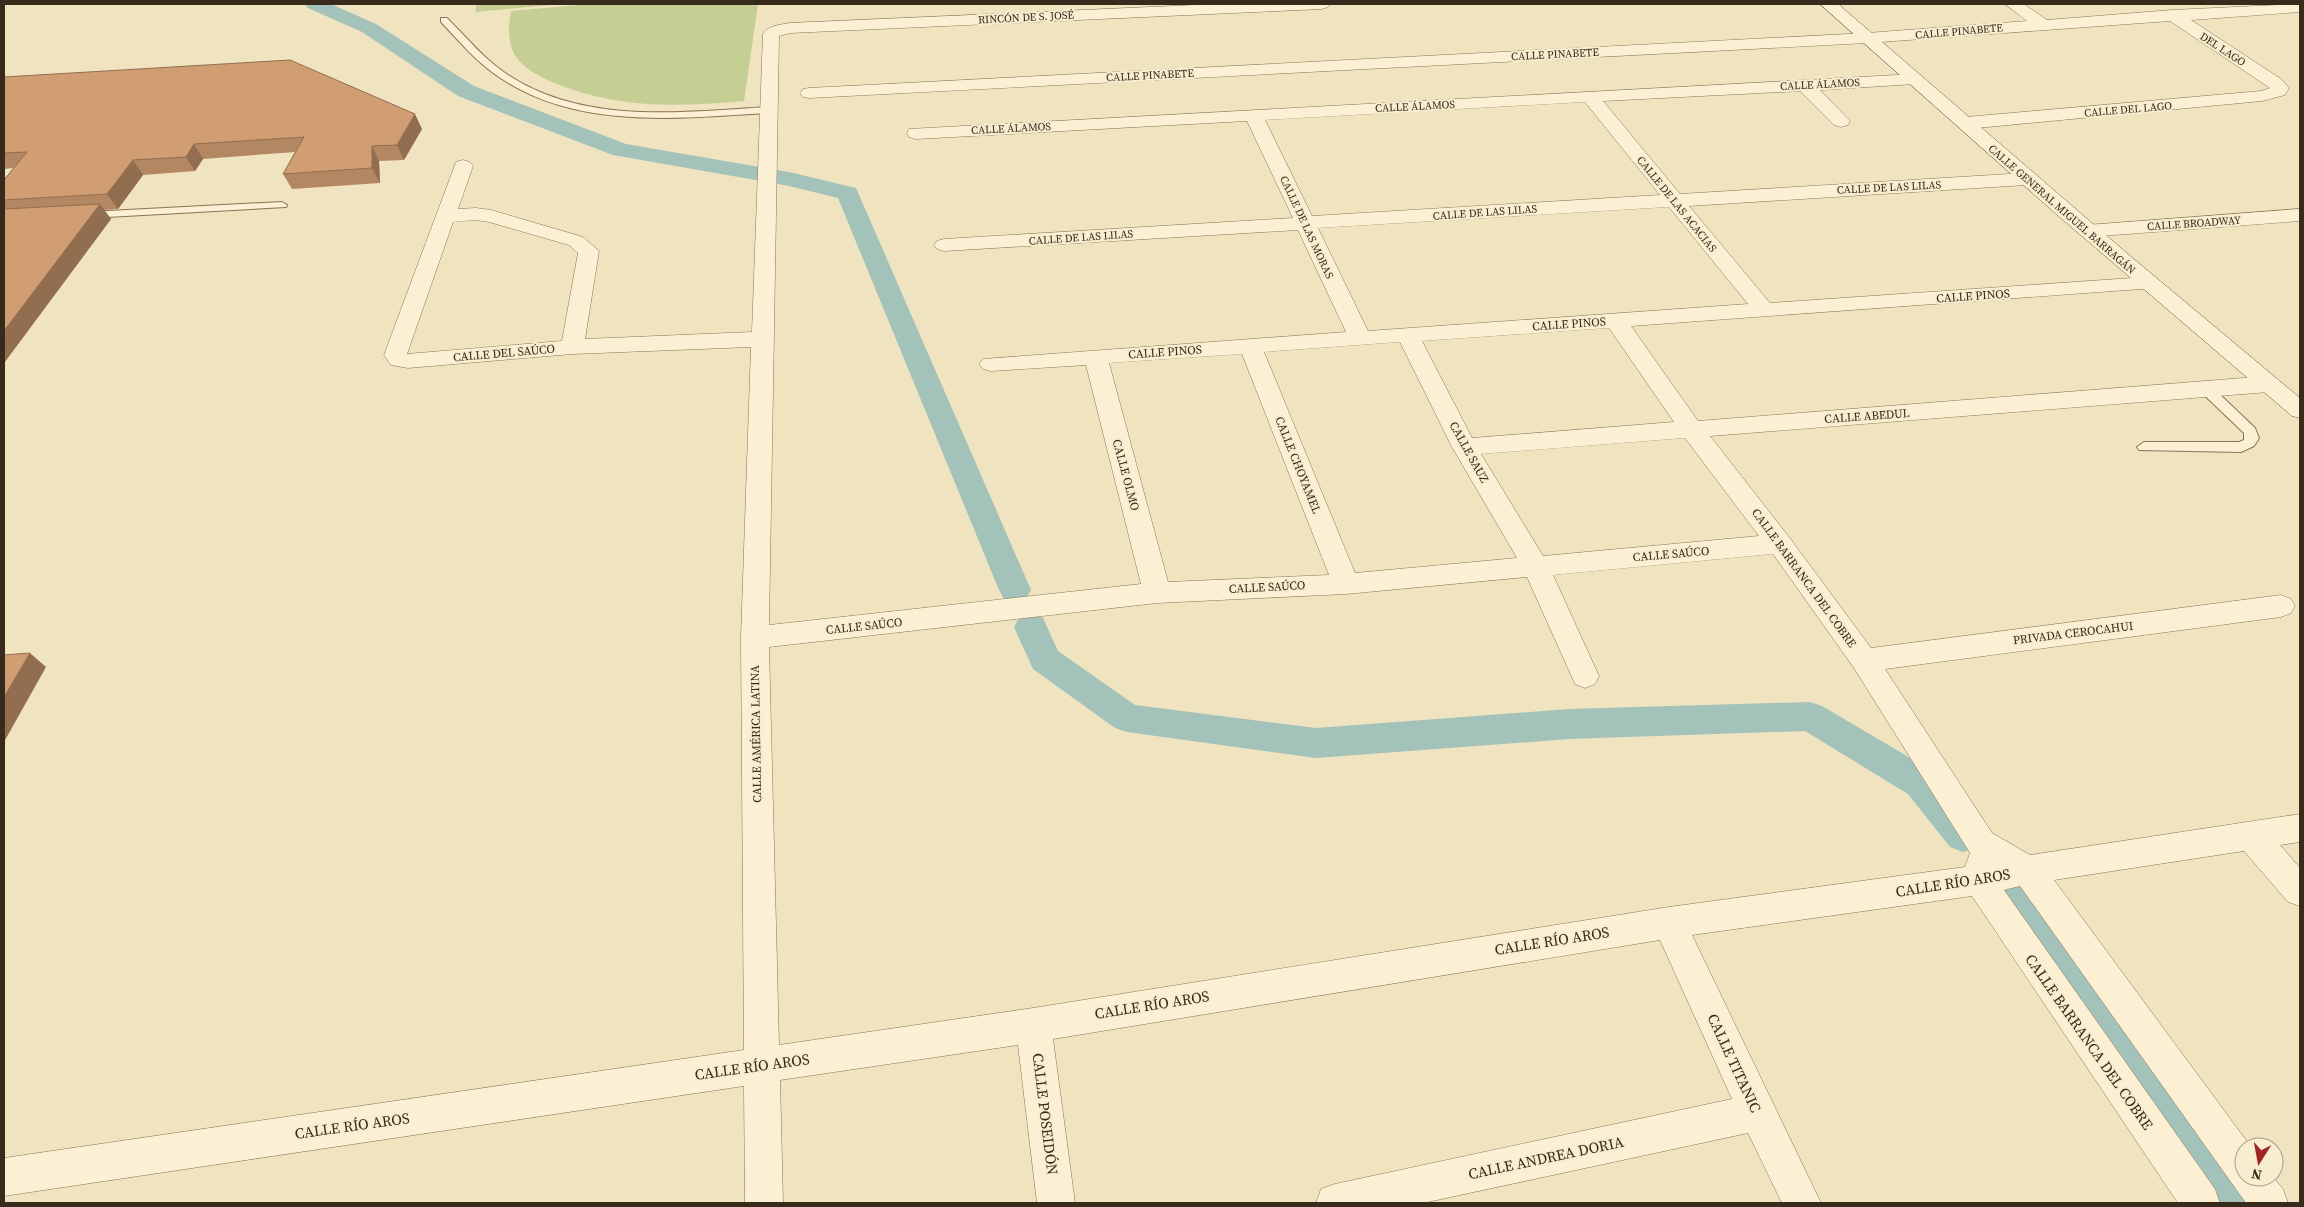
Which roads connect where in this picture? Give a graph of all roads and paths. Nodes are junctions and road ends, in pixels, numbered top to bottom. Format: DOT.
graph roads {
  1 [pos="911,4"];
  2 [pos="1302,4"];
  3 [pos="1322,4"];
  4 [pos="1828,4"];
  5 [pos="2013,4"];
  6 [pos="2189,4"];
  7 [pos="1172,7"];
  8 [pos="2300,7"];
  9 [pos="1044,10"];
  10 [pos="2204,13"];
  11 [pos="2172,15"];
  12 [pos="444,20"];
  13 [pos="912,22"];
  14 [pos="2042,24"];
  15 [pos="790,28"];
  16 [pos="1867,38"];
  17 [pos="1344,66"];
  18 [pos="1914,79"];
  19 [pos="2275,83"];
  20 [pos="1805,85"];
  21 [pos="809,93"];
  22 [pos="1589,96"];
  23 [pos="1365,109"];
  24 [pos="768,110"];
  25 [pos="1254,115"];
  26 [pos="1841,121"];
  27 [pos="1966,123"];
  28 [pos="916,133"];
  29 [pos="463,166"];
  30 [pos="2026,179"];
  31 [pos="1674,200"];
  32 [pos="282,206"];
  33 [pos="2300,215"];
  34 [pos="73,216"];
  35 [pos="446,216"];
  36 [pos="1304,223"];
  37 [pos="2088,231"];
  38 [pos="944,245"];
  39 [pos="2147,283"];
  40 [pos="1765,311"];
  41 [pos="1616,321"];
  42 [pos="1408,335"];
  43 [pos="763,338"];
  44 [pos="1360,338"];
  45 [pos="1250,346"];
  46 [pos="572,347"];
  47 [pos="1096,357"];
  48 [pos="991,364"];
  49 [pos="2269,384"];
  50 [pos="2206,390"];
  51 [pos="2300,410"];
  52 [pos="1692,429"];
  53 [pos="1464,447"];
  54 [pos="2144,447"];
  55 [pos="1780,544"];
  56 [pos="1535,566"];
  57 [pos="1346,584"];
  58 [pos="1157,593"];
  59 [pos="2281,606"];
  60 [pos="755,638"];
  61 [pos="1864,660"];
  62 [pos="1585,676"];
  63 [pos="2300,828"];
  64 [pos="2251,836"];
  65 [pos="1981,843"];
  66 [pos="2027,870"];
  67 [pos="1980,880"];
  68 [pos="2300,891"];
  69 [pos="1668,923"];
  70 [pos="1033,1024"];
  71 [pos="760,1066"];
  72 [pos="1757,1112"];
  73 [pos="2234,1155"];
  74 [pos="4,1177"];
  75 [pos="2257,1187"];
  76 [pos="764,1203"];
  77 [pos="1056,1203"];
  78 [pos="1335,1203"];
  79 [pos="1802,1203"];
  80 [pos="2201,1203"];
  81 [pos="2269,1203"];
  1 -- 13 [label="street"];
  2 -- 3 [label="street, RINCÓN DE S. JOSÉ"];
  2 -- 7 [label="street, RINCÓN DE S. JOSÉ"];
  4 -- 16 [label="street, CALLE GENERAL MIGUEL BARRAGÁN"];
  5 -- 14 [label="street"];
  6 -- 10 [label="street"];
  7 -- 9 [label="street, RINCÓN DE S. JOSÉ"];
  8 -- 10 [label="street, CALLE PINABETE"];
  9 -- 13 [label="street, RINCÓN DE S. JOSÉ"];
  10 -- 11 [label="street, CALLE PINABETE"];
  11 -- 14 [label="street, CALLE PINABETE"];
  11 -- 19 [label="street, DEL LAGO"];
  12 -- 24 [label="lane"];
  13 -- 15 [label="street, RINCÓN DE S. JOSÉ"];
  14 -- 16 [label="street, CALLE PINABETE"];
  15 -- 24 [label="street, CALLE AMÉRICA LATINA"];
  16 -- 17 [label="street, CALLE PINABETE"];
  16 -- 18 [label="street, CALLE GENERAL MIGUEL BARRAGÁN"];
  17 -- 21 [label="street, CALLE PINABETE"];
  17 -- 23 [label="street"];
  18 -- 20 [label="street, CALLE ÁLAMOS"];
  18 -- 27 [label="street, CALLE GENERAL MIGUEL BARRAGÁN"];
  19 -- 27 [label="street, CALLE DEL LAGO"];
  20 -- 22 [label="street, CALLE ÁLAMOS"];
  20 -- 26 [label="street"];
  22 -- 23 [label="street, CALLE ÁLAMOS"];
  22 -- 31 [label="street, CALLE DE LAS ACACIAS"];
  23 -- 25 [label="street, CALLE ÁLAMOS"];
  24 -- 43 [label="street, CALLE AMÉRICA LATINA"];
  25 -- 28 [label="street, CALLE ÁLAMOS"];
  25 -- 36 [label="street, CALLE DE LAS MORAS"];
  27 -- 30 [label="street, CALLE GENERAL MIGUEL BARRAGÁN"];
  29 -- 35 [label="street"];
  30 -- 31 [label="street, CALLE DE LAS LILAS"];
  30 -- 37 [label="street, CALLE GENERAL MIGUEL BARRAGÁN"];
  31 -- 36 [label="street, CALLE DE LAS LILAS"];
  31 -- 40 [label="street, CALLE DE LAS ACACIAS"];
  32 -- 34 [label="lane"];
  33 -- 37 [label="street, CALLE BROADWAY"];
  35 -- 46 [label="street"];
  35 -- 46 [label="street, CALLE DEL SAÚCO"];
  36 -- 38 [label="street, CALLE DE LAS LILAS"];
  36 -- 44 [label="street, CALLE DE LAS MORAS"];
  37 -- 39 [label="street, CALLE GENERAL MIGUEL BARRAGÁN"];
  39 -- 40 [label="street, CALLE PINOS"];
  39 -- 49 [label="street, CALLE GENERAL MIGUEL BARRAGÁN"];
  40 -- 41 [label="street, CALLE PINOS"];
  41 -- 42 [label="street, CALLE PINOS"];
  41 -- 52 [label="street, CALLE BARRANCA DEL COBRE"];
  42 -- 44 [label="street, CALLE PINOS"];
  42 -- 53 [label="street, CALLE SAUZ"];
  43 -- 46 [label="street, CALLE DEL SAÚCO"];
  43 -- 60 [label="street, CALLE AMÉRICA LATINA"];
  44 -- 45 [label="street, CALLE PINOS"];
  45 -- 47 [label="street, CALLE PINOS"];
  45 -- 57 [label="street, CALLE CHOYAMEL"];
  47 -- 48 [label="street, CALLE PINOS"];
  47 -- 58 [label="street, CALLE OLMO"];
  49 -- 50 [label="street, CALLE ABEDUL"];
  49 -- 51 [label="street, CALLE GENERAL MIGUEL BARRAGÁN"];
  50 -- 52 [label="street, CALLE ABEDUL"];
  50 -- 54 [label="lane"];
  52 -- 53 [label="street, CALLE ABEDUL"];
  52 -- 55 [label="street, CALLE BARRANCA DEL COBRE"];
  53 -- 56 [label="street, CALLE SAUZ"];
  55 -- 56 [label="street, CALLE SAÚCO"];
  55 -- 61 [label="street, CALLE BARRANCA DEL COBRE"];
  56 -- 57 [label="street, CALLE SAÚCO"];
  56 -- 62 [label="street, CALLE SAUZ"];
  57 -- 58 [label="street, CALLE SAÚCO"];
  58 -- 60 [label="street, CALLE SAÚCO"];
  59 -- 61 [label="street, PRIVADA CEROCAHUI"];
  60 -- 71 [label="street, CALLE AMÉRICA LATINA"];
  61 -- 65 [label="street, CALLE BARRANCA DEL COBRE"];
  63 -- 64 [label="street, CALLE RÍO AROS"];
  64 -- 66 [label="street, CALLE RÍO AROS"];
  64 -- 68 [label="street"];
  65 -- 66 [label="street, CALLE BARRANCA DEL COBRE"];
  65 -- 67 [label="street"];
  66 -- 67 [label="street, CALLE RÍO AROS"];
  66 -- 73 [label="street"];
  67 -- 69 [label="street, CALLE RÍO AROS"];
  67 -- 80 [label="street, CALLE BARRANCA DEL COBRE"];
  69 -- 70 [label="street, CALLE RÍO AROS"];
  69 -- 72 [label="street, CALLE TITANIC"];
  70 -- 71 [label="street, CALLE RÍO AROS"];
  70 -- 77 [label="street, CALLE POSEIDÓN"];
  71 -- 74 [label="street, CALLE RÍO AROS"];
  71 -- 76 [label="street, CALLE AMÉRICA LATINA"];
  72 -- 78 [label="street, CALLE ANDREA DORIA"];
  72 -- 79 [label="street, CALLE TITANIC"];
  75 -- 81 [label="street"];
}
